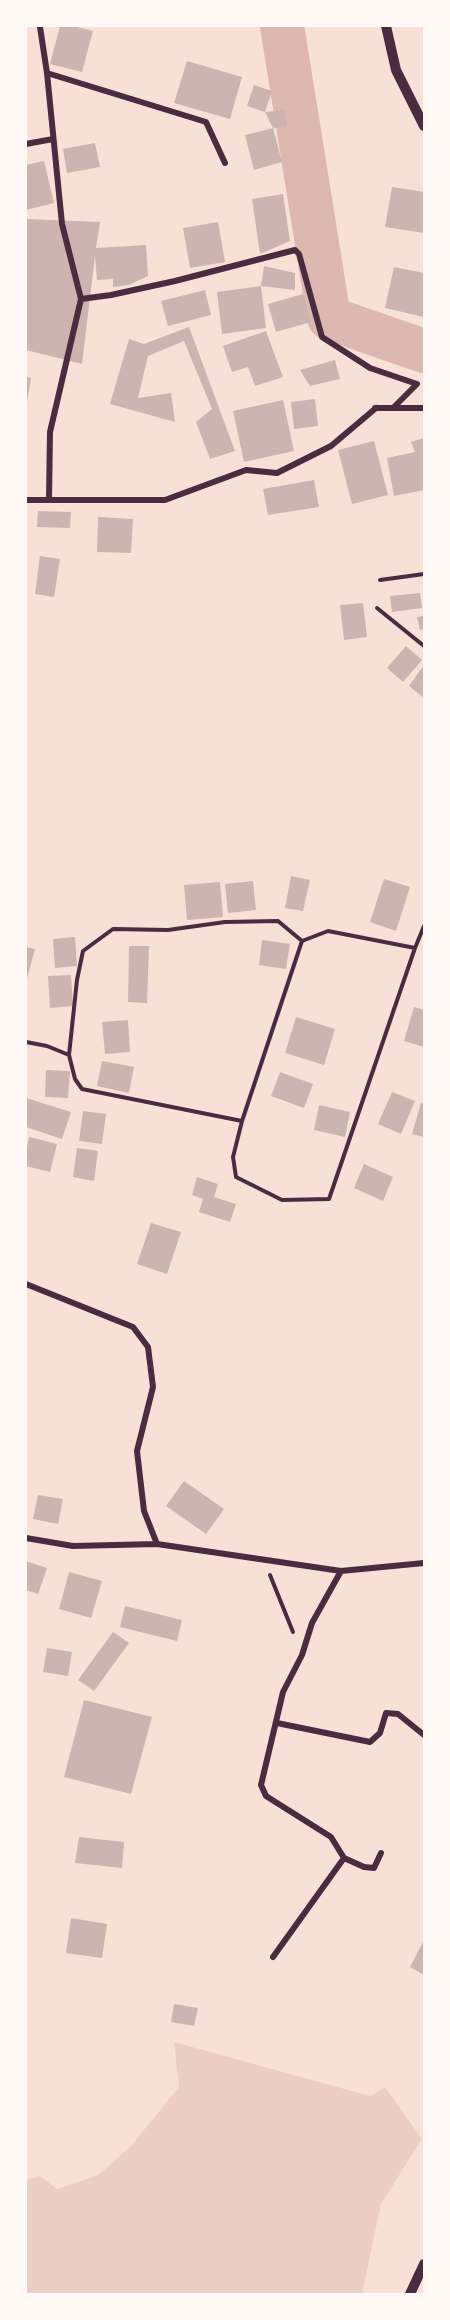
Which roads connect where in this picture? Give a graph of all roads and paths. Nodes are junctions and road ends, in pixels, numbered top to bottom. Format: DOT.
graph roads {
  1 [pos="386,26"];
  2 [pos="40,27"];
  3 [pos="47,73"];
  4 [pos="424,126"];
  5 [pos="53,139"];
  6 [pos="26,144"];
  7 [pos="225,163"];
  8 [pos="81,299"];
  9 [pos="375,408"];
  10 [pos="424,408"];
  11 [pos="26,500"];
  12 [pos="49,500"];
  13 [pos="424,574"];
  14 [pos="380,580"];
  15 [pos="377,609"];
  16 [pos="424,646"];
  17 [pos="424,926"];
  18 [pos="302,941"];
  19 [pos="415,948"];
  20 [pos="26,1042"];
  21 [pos="69,1054"];
  22 [pos="242,1121"];
  23 [pos="26,1284"];
  24 [pos="26,1538"];
  25 [pos="157,1544"];
  26 [pos="269,1560"];
  27 [pos="424,1563"];
  28 [pos="341,1571"];
  29 [pos="302,1655"];
  30 [pos="277,1723"];
  31 [pos="424,1735"];
  32 [pos="381,1853"];
  33 [pos="344,1858"];
  34 [pos="273,1958"];
  35 [pos="424,2264"];
  36 [pos="410,2295"];
  1 -- 4 [label="street"];
  2 -- 3 [label="street"];
  3 -- 5 [label="street"];
  3 -- 7 [label="street"];
  5 -- 6 [label="street"];
  5 -- 8 [label="street"];
  8 -- 9 [label="street"];
  8 -- 12 [label="street"];
  9 -- 10 [label="street"];
  9 -- 12 [label="street"];
  11 -- 12 [label="street"];
  13 -- 14 [label="path"];
  15 -- 16 [label="path"];
  17 -- 19 [label="path"];
  18 -- 19 [label="path"];
  18 -- 21 [label="path"];
  18 -- 22 [label="path"];
  19 -- 22 [label="path"];
  20 -- 21 [label="path"];
  21 -- 22 [label="path"];
  23 -- 25 [label="street"];
  24 -- 25 [label="street"];
  25 -- 26 [label="street"];
  26 -- 28 [label="street"];
  26 -- 29 [label="path"];
  27 -- 28 [label="street"];
  28 -- 29 [label="street"];
  29 -- 30 [label="street"];
  30 -- 31 [label="street"];
  30 -- 33 [label="street"];
  32 -- 33 [label="street"];
  33 -- 34 [label="street"];
  35 -- 36 [label="street"];
}
